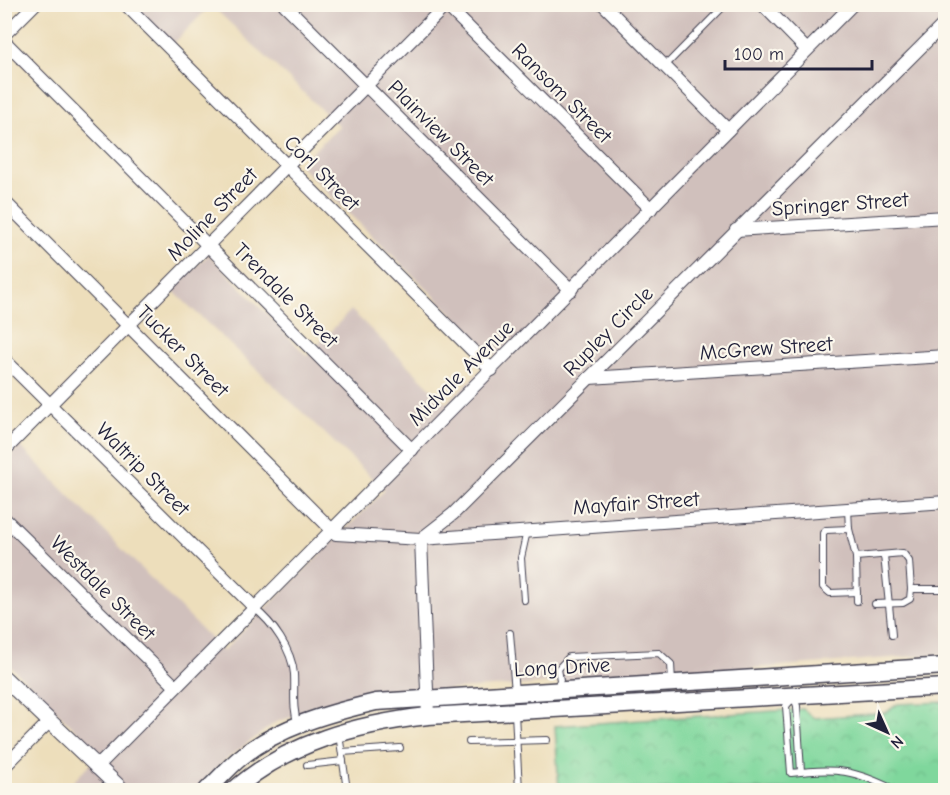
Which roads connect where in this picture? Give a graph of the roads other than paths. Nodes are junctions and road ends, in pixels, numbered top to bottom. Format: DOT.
graph roads {
  1 [pos="34,4"];
  2 [pos="125,4"];
  3 [pos="284,4"];
  4 [pos="603,4"];
  5 [pos="726,4"];
  6 [pos="762,4"];
  7 [pos="853,4"];
  8 [pos="446,5"];
  9 [pos="945,22"];
  10 [pos="4,35"];
  11 [pos="4,41"];
  12 [pos="807,50"];
  13 [pos="665,66"];
  14 [pos="366,86"];
  15 [pos="728,130"];
  16 [pos="287,165"];
  17 [pos="4,201"];
  18 [pos="651,209"];
  19 [pos="945,217"];
  20 [pos="736,230"];
  21 [pos="210,246"];
  22 [pos="571,290"];
  23 [pos="130,324"];
  24 [pos="945,356"];
  25 [pos="4,359"];
  26 [pos="492,370"];
  27 [pos="589,378"];
  28 [pos="50,404"];
  29 [pos="412,450"];
  30 [pos="4,451"];
  31 [pos="945,502"];
  32 [pos="848,508"];
  33 [pos="4,518"];
  34 [pos="849,529"];
  35 [pos="330,531"];
  36 [pos="528,531"];
  37 [pos="421,539"];
  38 [pos="884,555"];
  39 [pos="856,557"];
  40 [pos="911,589"];
  41 [pos="945,589"];
  42 [pos="857,592"];
  43 [pos="524,600"];
  44 [pos="857,601"];
  45 [pos="875,604"];
  46 [pos="890,604"];
  47 [pos="254,608"];
  48 [pos="510,633"];
  49 [pos="892,635"];
  50 [pos="945,666"];
  51 [pos="926,668"];
  52 [pos="791,676"];
  53 [pos="4,678"];
  54 [pos="672,683"];
  55 [pos="175,686"];
  56 [pos="945,687"];
  57 [pos="926,689"];
  58 [pos="556,690"];
  59 [pos="515,692"];
  60 [pos="428,698"];
  61 [pos="794,698"];
  62 [pos="673,703"];
  63 [pos="552,709"];
  64 [pos="515,711"];
  65 [pos="428,716"];
  66 [pos="49,722"];
  67 [pos="294,728"];
  68 [pos="339,733"];
  69 [pos="548,740"];
  70 [pos="517,741"];
  71 [pos="469,742"];
  72 [pos="299,748"];
  73 [pos="400,748"];
  74 [pos="342,752"];
  75 [pos="343,761"];
  76 [pos="307,765"];
  77 [pos="4,767"];
  78 [pos="96,768"];
  79 [pos="801,772"];
  80 [pos="122,790"];
  81 [pos="207,790"];
  82 [pos="234,790"];
  83 [pos="347,790"];
  84 [pos="519,790"];
  85 [pos="895,790"];
  1 -- 10 [label="street"];
  2 -- 16 [label="street, Corl Street"];
  3 -- 14 [label="street, Plainview Street"];
  4 -- 13 [label="street"];
  5 -- 13 [label="lane"];
  6 -- 12 [label="street"];
  7 -- 12 [label="street, Midvale Avenue"];
  8 -- 14 [label="street, Moline Street"];
  8 -- 18 [label="street, Ransom Street"];
  9 -- 20 [label="street, Rupley Circle"];
  11 -- 21 [label="street, Trendale Street"];
  12 -- 15 [label="street, Midvale Avenue"];
  13 -- 15 [label="street"];
  14 -- 16 [label="street, Moline Street"];
  14 -- 22 [label="street, Plainview Street"];
  15 -- 18 [label="street, Midvale Avenue"];
  16 -- 21 [label="street, Moline Street"];
  16 -- 26 [label="street, Corl Street"];
  17 -- 23 [label="street, Tucker Street"];
  18 -- 22 [label="street, Midvale Avenue"];
  19 -- 20 [label="street, Springer Street"];
  20 -- 27 [label="street, Rupley Circle"];
  21 -- 23 [label="street, Moline Street"];
  21 -- 29 [label="street, Trendale Street"];
  22 -- 26 [label="street, Midvale Avenue"];
  23 -- 28 [label="street, Moline Street"];
  23 -- 35 [label="street, Tucker Street"];
  24 -- 27 [label="street, McGrew Street"];
  25 -- 28 [label="street, Waltrip Street"];
  26 -- 29 [label="street, Midvale Avenue"];
  27 -- 37 [label="street, Rupley Circle"];
  28 -- 30 [label="street, Moline Street"];
  28 -- 47 [label="street, Waltrip Street"];
  29 -- 35 [label="street, Midvale Avenue"];
  31 -- 32 [label="street, Mayfair Street"];
  32 -- 34 [label="lane"];
  32 -- 36 [label="street, Mayfair Street"];
  33 -- 55 [label="street, Westdale Street"];
  34 -- 39 [label="lane"];
  34 -- 42 [label="lane"];
  35 -- 37 [label="street, Mayfair Street"];
  35 -- 47 [label="street, Midvale Avenue"];
  36 -- 37 [label="street, Mayfair Street"];
  36 -- 43 [label="lane"];
  37 -- 60 [label="street"];
  38 -- 39 [label="lane"];
  38 -- 40 [label="lane"];
  38 -- 46 [label="lane"];
  39 -- 42 [label="lane"];
  40 -- 41 [label="lane"];
  40 -- 46 [label="lane"];
  42 -- 44 [label="lane"];
  45 -- 46 [label="lane"];
  46 -- 49 [label="lane"];
  47 -- 55 [label="street, Midvale Avenue"];
  47 -- 67 [label="lane"];
  48 -- 59 [label="lane"];
  50 -- 51 [label="main road, Long Drive"];
  51 -- 52 [label="main road, Long Drive"];
  51 -- 57 [label="main road"];
  52 -- 54 [label="main road, Long Drive"];
  52 -- 61 [label="main road"];
  53 -- 66 [label="street"];
  54 -- 58 [label="main road, Long Drive"];
  54 -- 58 [label="lane"];
  54 -- 62 [label="main road"];
  55 -- 78 [label="street, Midvale Avenue"];
  56 -- 57 [label="main road, Long Drive"];
  57 -- 61 [label="main road, Long Drive"];
  58 -- 59 [label="main road, Long Drive"];
  58 -- 63 [label="main road"];
  59 -- 60 [label="main road, Long Drive"];
  60 -- 65 [label="street"];
  60 -- 67 [label="main road, Long Drive"];
  61 -- 62 [label="main road, Long Drive"];
  61 -- 79 [label="lane"];
  61 -- 79 [label="lane"];
  62 -- 63 [label="main road, Long Drive"];
  63 -- 64 [label="main road, Long Drive"];
  64 -- 65 [label="main road, Long Drive"];
  64 -- 70 [label="lane"];
  65 -- 68 [label="main road, Long Drive"];
  66 -- 77 [label="street"];
  66 -- 78 [label="street"];
  67 -- 72 [label="main road"];
  67 -- 81 [label="main road, Long Drive"];
  68 -- 72 [label="main road, Long Drive"];
  68 -- 74 [label="lane"];
  69 -- 70 [label="lane"];
  70 -- 71 [label="lane"];
  70 -- 84 [label="lane"];
  72 -- 82 [label="main road, Long Drive"];
  73 -- 74 [label="lane"];
  74 -- 75 [label="lane"];
  75 -- 76 [label="lane"];
  75 -- 83 [label="lane"];
  78 -- 80 [label="street"];
  79 -- 85 [label="lane"];
}
